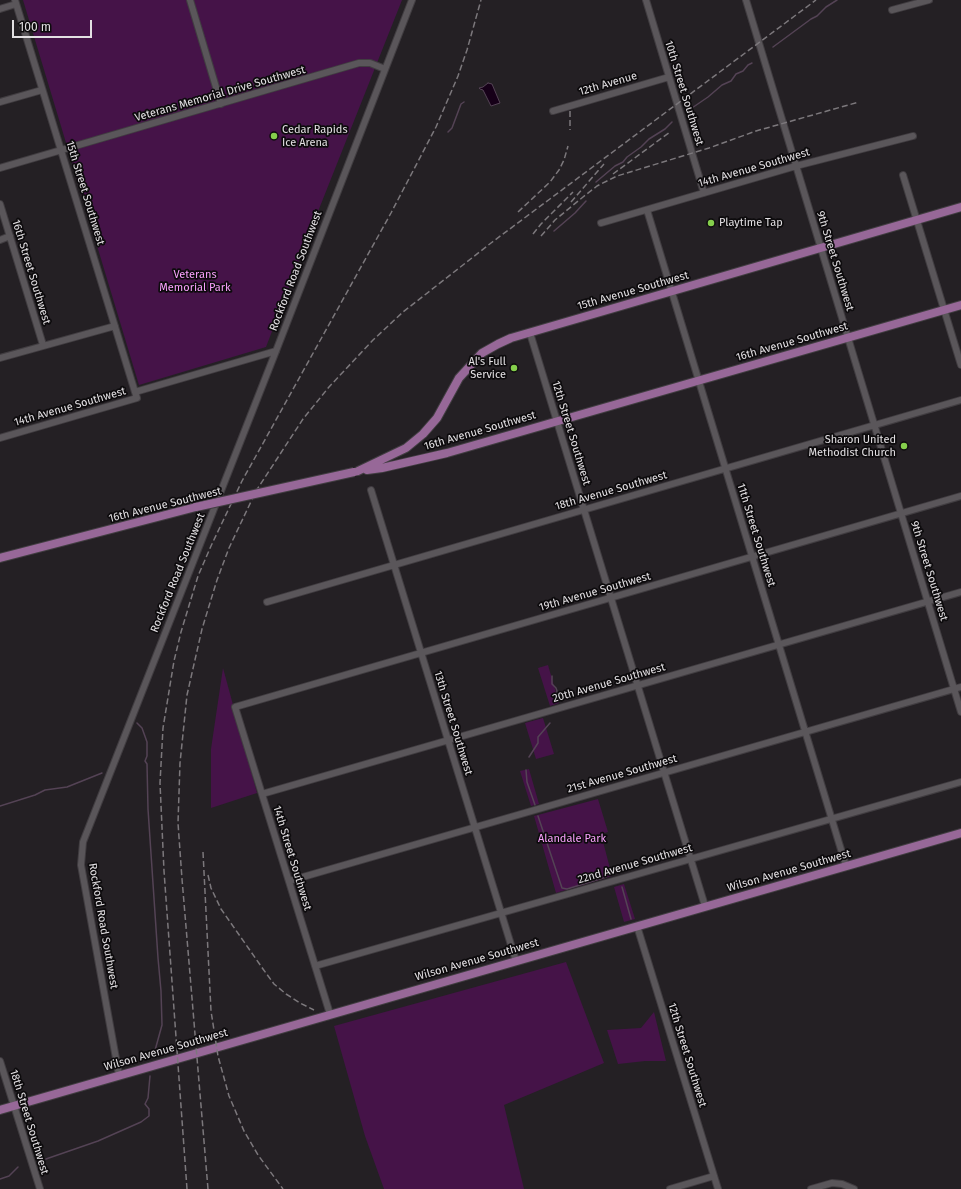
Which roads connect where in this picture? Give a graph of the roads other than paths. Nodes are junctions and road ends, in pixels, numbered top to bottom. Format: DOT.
graph roads {
  1 [pos="190,0"];
  2 [pos="412,0"];
  3 [pos="646,0"];
  4 [pos="746,0"];
  5 [pos="929,0"];
  6 [pos="16,2"];
  7 [pos="0,9"];
  8 [pos="892,10"];
  9 [pos="385,69"];
  10 [pos="669,77"];
  11 [pos="42,90"];
  12 [pos="0,102"];
  13 [pos="221,104"];
  14 [pos="553,110"];
  15 [pos="913,136"];
  16 [pos="61,150"];
  17 [pos="796,166"];
  18 [pos="0,168"];
  19 [pos="903,175"];
  20 [pos="704,193"];
  21 [pos="0,204"];
  22 [pos="961,207"];
  23 [pos="647,210"];
  24 [pos="917,220"];
  25 [pos="601,223"];
  26 [pos="10,236"];
  27 [pos="0,240"];
  28 [pos="821,248"];
  29 [pos="672,291"];
  30 [pos="961,305"];
  31 [pos="944,310"];
  32 [pos="115,326"];
  33 [pos="530,333"];
  34 [pos="848,337"];
  35 [pos="43,345"];
  36 [pos="276,350"];
  37 [pos="0,358"];
  38 [pos="961,365"];
  39 [pos="699,380"];
  40 [pos="135,392"];
  41 [pos="961,400"];
  42 [pos="557,421"];
  43 [pos="874,425"];
  44 [pos="0,438"];
  45 [pos="725,468"];
  46 [pos="356,471"];
  47 [pos="371,490"];
  48 [pos="961,496"];
  49 [pos="584,509"];
  50 [pos="901,514"];
  51 [pos="752,557"];
  52 [pos="0,558"];
  53 [pos="394,565"];
  54 [pos="961,592"];
  55 [pos="611,598"];
  56 [pos="267,602"];
  57 [pos="928,602"];
  58 [pos="779,645"];
  59 [pos="421,653"];
  60 [pos="638,685"];
  61 [pos="961,687"];
  62 [pos="954,689"];
  63 [pos="235,707"];
  64 [pos="961,712"];
  65 [pos="806,732"];
  66 [pos="448,740"];
  67 [pos="665,773"];
  68 [pos="961,782"];
  69 [pos="262,794"];
  70 [pos="832,818"];
  71 [pos="475,827"];
  72 [pos="961,833"];
  73 [pos="691,859"];
  74 [pos="846,866"];
  75 [pos="289,881"];
  76 [pos="706,906"];
  77 [pos="501,913"];
  78 [pos="637,926"];
  79 [pos="516,961"];
  80 [pos="315,966"];
  81 [pos="330,1014"];
  82 [pos="0,1061"];
  83 [pos="119,1076"];
  84 [pos="14,1106"];
  85 [pos="0,1110"];
  86 [pos="714,1176"];
  87 [pos="40,1189"];
  88 [pos="670,1189"];
  89 [pos="718,1189"];
  90 [pos="811,1189"];
  91 [pos="854,1189"];
  1 -- 13 [label="street"];
  2 -- 9 [label="street, Rockford Road Southwest"];
  3 -- 10 [label="street, 10th Street Southwest"];
  4 -- 17 [label="street, 9th Street Southwest"];
  5 -- 8 [label="street"];
  6 -- 7 [label="street"];
  6 -- 11 [label="street, 15th Street Southwest"];
  9 -- 13 [label="street, Veterans Memorial Drive Southwest"];
  9 -- 36 [label="street, Rockford Road Southwest"];
  10 -- 14 [label="street, 12th Avenue"];
  10 -- 20 [label="street, 10th Street Southwest"];
  11 -- 12 [label="street"];
  11 -- 16 [label="street, 15th Street Southwest"];
  13 -- 16 [label="street, Veterans Memorial Drive Southwest"];
  15 -- 17 [label="street, 14th Avenue Southwest"];
  16 -- 18 [label="street, Veterans Memorial Drive Southwest"];
  16 -- 32 [label="street, 15th Street Southwest"];
  17 -- 20 [label="street, 14th Avenue Southwest"];
  17 -- 28 [label="street, 9th Street Southwest"];
  19 -- 24 [label="street"];
  20 -- 23 [label="street, 14th Avenue Southwest"];
  21 -- 26 [label="street, 16th Street Southwest"];
  22 -- 24 [label="main road, 15th Avenue Southwest"];
  23 -- 25 [label="street, 14th Avenue Southwest"];
  23 -- 29 [label="street, 11th Street Southwest"];
  24 -- 28 [label="main road, 15th Avenue Southwest"];
  24 -- 31 [label="street"];
  26 -- 27 [label="street"];
  26 -- 35 [label="street, 16th Street Southwest"];
  28 -- 29 [label="main road, 15th Avenue Southwest"];
  28 -- 34 [label="street, 9th Street Southwest"];
  29 -- 33 [label="main road, 15th Avenue Southwest"];
  29 -- 39 [label="street, 11th Street Southwest"];
  30 -- 31 [label="main road, 16th Avenue Southwest"];
  31 -- 34 [label="main road, 16th Avenue Southwest"];
  31 -- 38 [label="street"];
  32 -- 35 [label="street"];
  32 -- 40 [label="street, 15th Street Southwest"];
  33 -- 42 [label="street, 12th Street Southwest"];
  33 -- 46 [label="main road, 15th Avenue Southwest"];
  34 -- 39 [label="main road, 16th Avenue Southwest"];
  34 -- 43 [label="street, 9th Street Southwest"];
  35 -- 37 [label="street"];
  36 -- 40 [label="street, 14th Avenue Southwest"];
  36 -- 83 [label="street, Rockford Road Southwest"];
  39 -- 42 [label="main road, 16th Avenue Southwest"];
  39 -- 45 [label="street, 11th Street Southwest"];
  40 -- 44 [label="street, 14th Avenue Southwest"];
  41 -- 43 [label="street, 18th Avenue Southwest"];
  42 -- 46 [label="main road, 16th Avenue Southwest"];
  42 -- 49 [label="street, 12th Street Southwest"];
  43 -- 45 [label="street, 18th Avenue Southwest"];
  43 -- 50 [label="street, 9th Street Southwest"];
  45 -- 49 [label="street, 18th Avenue Southwest"];
  45 -- 51 [label="street, 11th Street Southwest"];
  46 -- 52 [label="main road, 16th Avenue Southwest, bridge"];
  47 -- 53 [label="street, 13th Street Southwest"];
  48 -- 50 [label="street, 19th Avenue Southwest"];
  49 -- 53 [label="street, 18th Avenue Southwest"];
  49 -- 55 [label="street, 12th Street Southwest"];
  50 -- 51 [label="street, 19th Avenue Southwest"];
  50 -- 57 [label="street, 9th Street Southwest"];
  51 -- 55 [label="street, 19th Avenue Southwest"];
  51 -- 58 [label="street, 11th Street Southwest"];
  53 -- 56 [label="street, 18th Avenue Southwest"];
  53 -- 59 [label="street, 13th Street Southwest"];
  54 -- 57 [label="street, 20th Avenue Southwest"];
  55 -- 59 [label="street, 19th Avenue Southwest"];
  55 -- 60 [label="street, 12th Street Southwest"];
  57 -- 58 [label="street, 20th Avenue Southwest"];
  57 -- 62 [label="street, 9th Street Southwest"];
  58 -- 60 [label="street, 20th Avenue Southwest"];
  58 -- 65 [label="street, 11th Street Southwest"];
  59 -- 63 [label="street, 19th Avenue Southwest"];
  59 -- 66 [label="street, 13th Street Southwest"];
  60 -- 66 [label="street, 20th Avenue Southwest"];
  60 -- 67 [label="street, 12th Street Southwest"];
  61 -- 62 [label="street, 21st Avenue Southwest"];
  62 -- 64 [label="street, 9th Street Southwest"];
  62 -- 65 [label="street, 21st Avenue Southwest"];
  63 -- 69 [label="street, 14th Street Southwest"];
  65 -- 67 [label="street, 21st Avenue Southwest"];
  65 -- 70 [label="street, 11th Street Southwest"];
  66 -- 69 [label="street, 20th Avenue Southwest"];
  66 -- 71 [label="street, 13th Street Southwest"];
  67 -- 71 [label="street, 21st Avenue Southwest"];
  67 -- 73 [label="street, 12th Street Southwest"];
  68 -- 70 [label="street, 22nd Avenue Southwest"];
  69 -- 75 [label="street, 14th Street Southwest"];
  70 -- 73 [label="street, 22nd Avenue Southwest"];
  70 -- 74 [label="street, 11th Street Southwest"];
  71 -- 75 [label="street, 21st Avenue Southwest"];
  71 -- 77 [label="street, 13th Street Southwest"];
  72 -- 74 [label="main road, Wilson Avenue Southwest"];
  73 -- 76 [label="street, 12th Street Southwest"];
  73 -- 77 [label="street, 22nd Avenue Southwest"];
  74 -- 76 [label="main road, Wilson Avenue Southwest"];
  75 -- 80 [label="street, 14th Street Southwest"];
  76 -- 78 [label="main road, Wilson Avenue Southwest"];
  77 -- 79 [label="street, 13th Street Southwest"];
  77 -- 80 [label="street, 22nd Avenue Southwest"];
  78 -- 79 [label="main road, Wilson Avenue Southwest"];
  78 -- 86 [label="street, 12th Street Southwest"];
  79 -- 81 [label="main road, Wilson Avenue Southwest"];
  80 -- 81 [label="street, 14th Street Southwest"];
  81 -- 83 [label="main road, Wilson Avenue Southwest"];
  82 -- 84 [label="street, 18th Street Southwest"];
  83 -- 84 [label="main road, Wilson Avenue Southwest"];
  84 -- 85 [label="main road, Wilson Avenue Southwest"];
  84 -- 87 [label="street, 18th Street Southwest"];
  86 -- 88 [label="street"];
  86 -- 89 [label="street, 12th Street Southwest"];
  90 -- 91 [label="street"];
}
